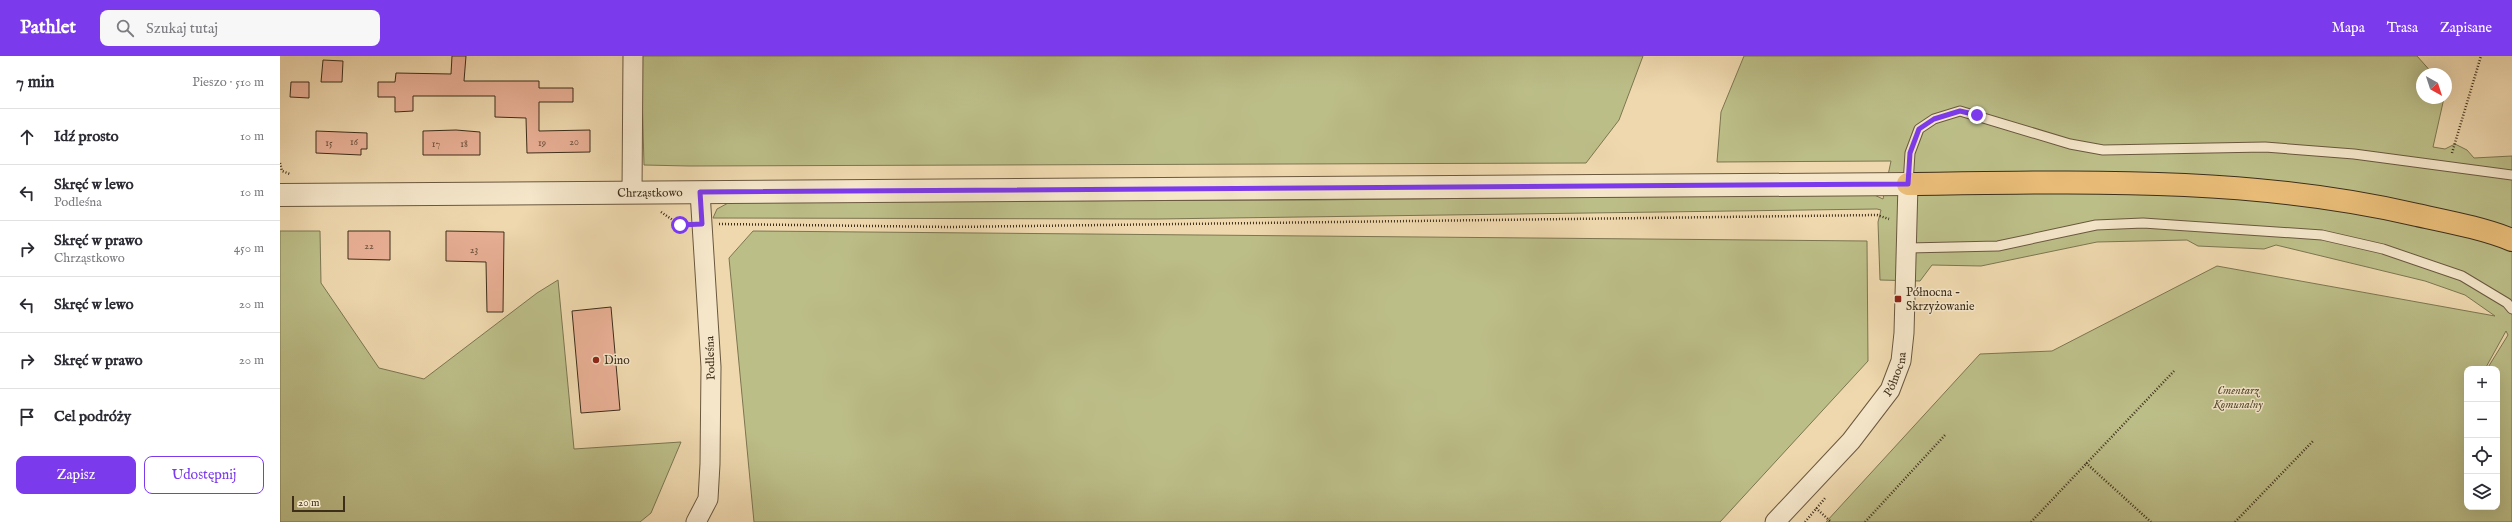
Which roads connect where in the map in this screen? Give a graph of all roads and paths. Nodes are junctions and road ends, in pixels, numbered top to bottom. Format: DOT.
graph roads {
  1 [pos="633,56"];
  2 [pos="2481,56"];
  3 [pos="2449,165"];
  4 [pos="2512,175"];
  5 [pos="1908,184"];
  6 [pos="632,192"];
  7 [pos="700,192"];
  8 [pos="280,195"];
  9 [pos="655,209"];
  10 [pos="1891,221"];
  11 [pos="702,224"];
  12 [pos="2512,240"];
  13 [pos="1908,248"];
  14 [pos="2512,309"];
  15 [pos="2174,371"];
  16 [pos="1946,434"];
  17 [pos="2314,440"];
  18 [pos="2086,463"];
  19 [pos="696,522"];
  20 [pos="1775,522"];
  21 [pos="1865,522"];
  22 [pos="2031,522"];
  23 [pos="2151,522"];
  24 [pos="2235,522"];
  1 -- 6 [label="street"];
  2 -- 3 [label="path"];
  3 -- 4 [label="lane"];
  3 -- 5 [label="lane"];
  5 -- 7 [label="street, Chrząstkowo"];
  5 -- 12 [label="highway"];
  5 -- 13 [label="street, Północna"];
  6 -- 7 [label="street, Chrząstkowo"];
  6 -- 8 [label="street, Chrząstkowo"];
  7 -- 11 [label="street, Podleśna"];
  9 -- 11 [label="path"];
  10 -- 11 [label="path"];
  11 -- 19 [label="street, Podleśna"];
  13 -- 14 [label="lane"];
  13 -- 20 [label="street, Północna"];
  15 -- 18 [label="path"];
  16 -- 21 [label="path"];
  17 -- 24 [label="path"];
  18 -- 22 [label="path"];
  18 -- 23 [label="path"];
}
